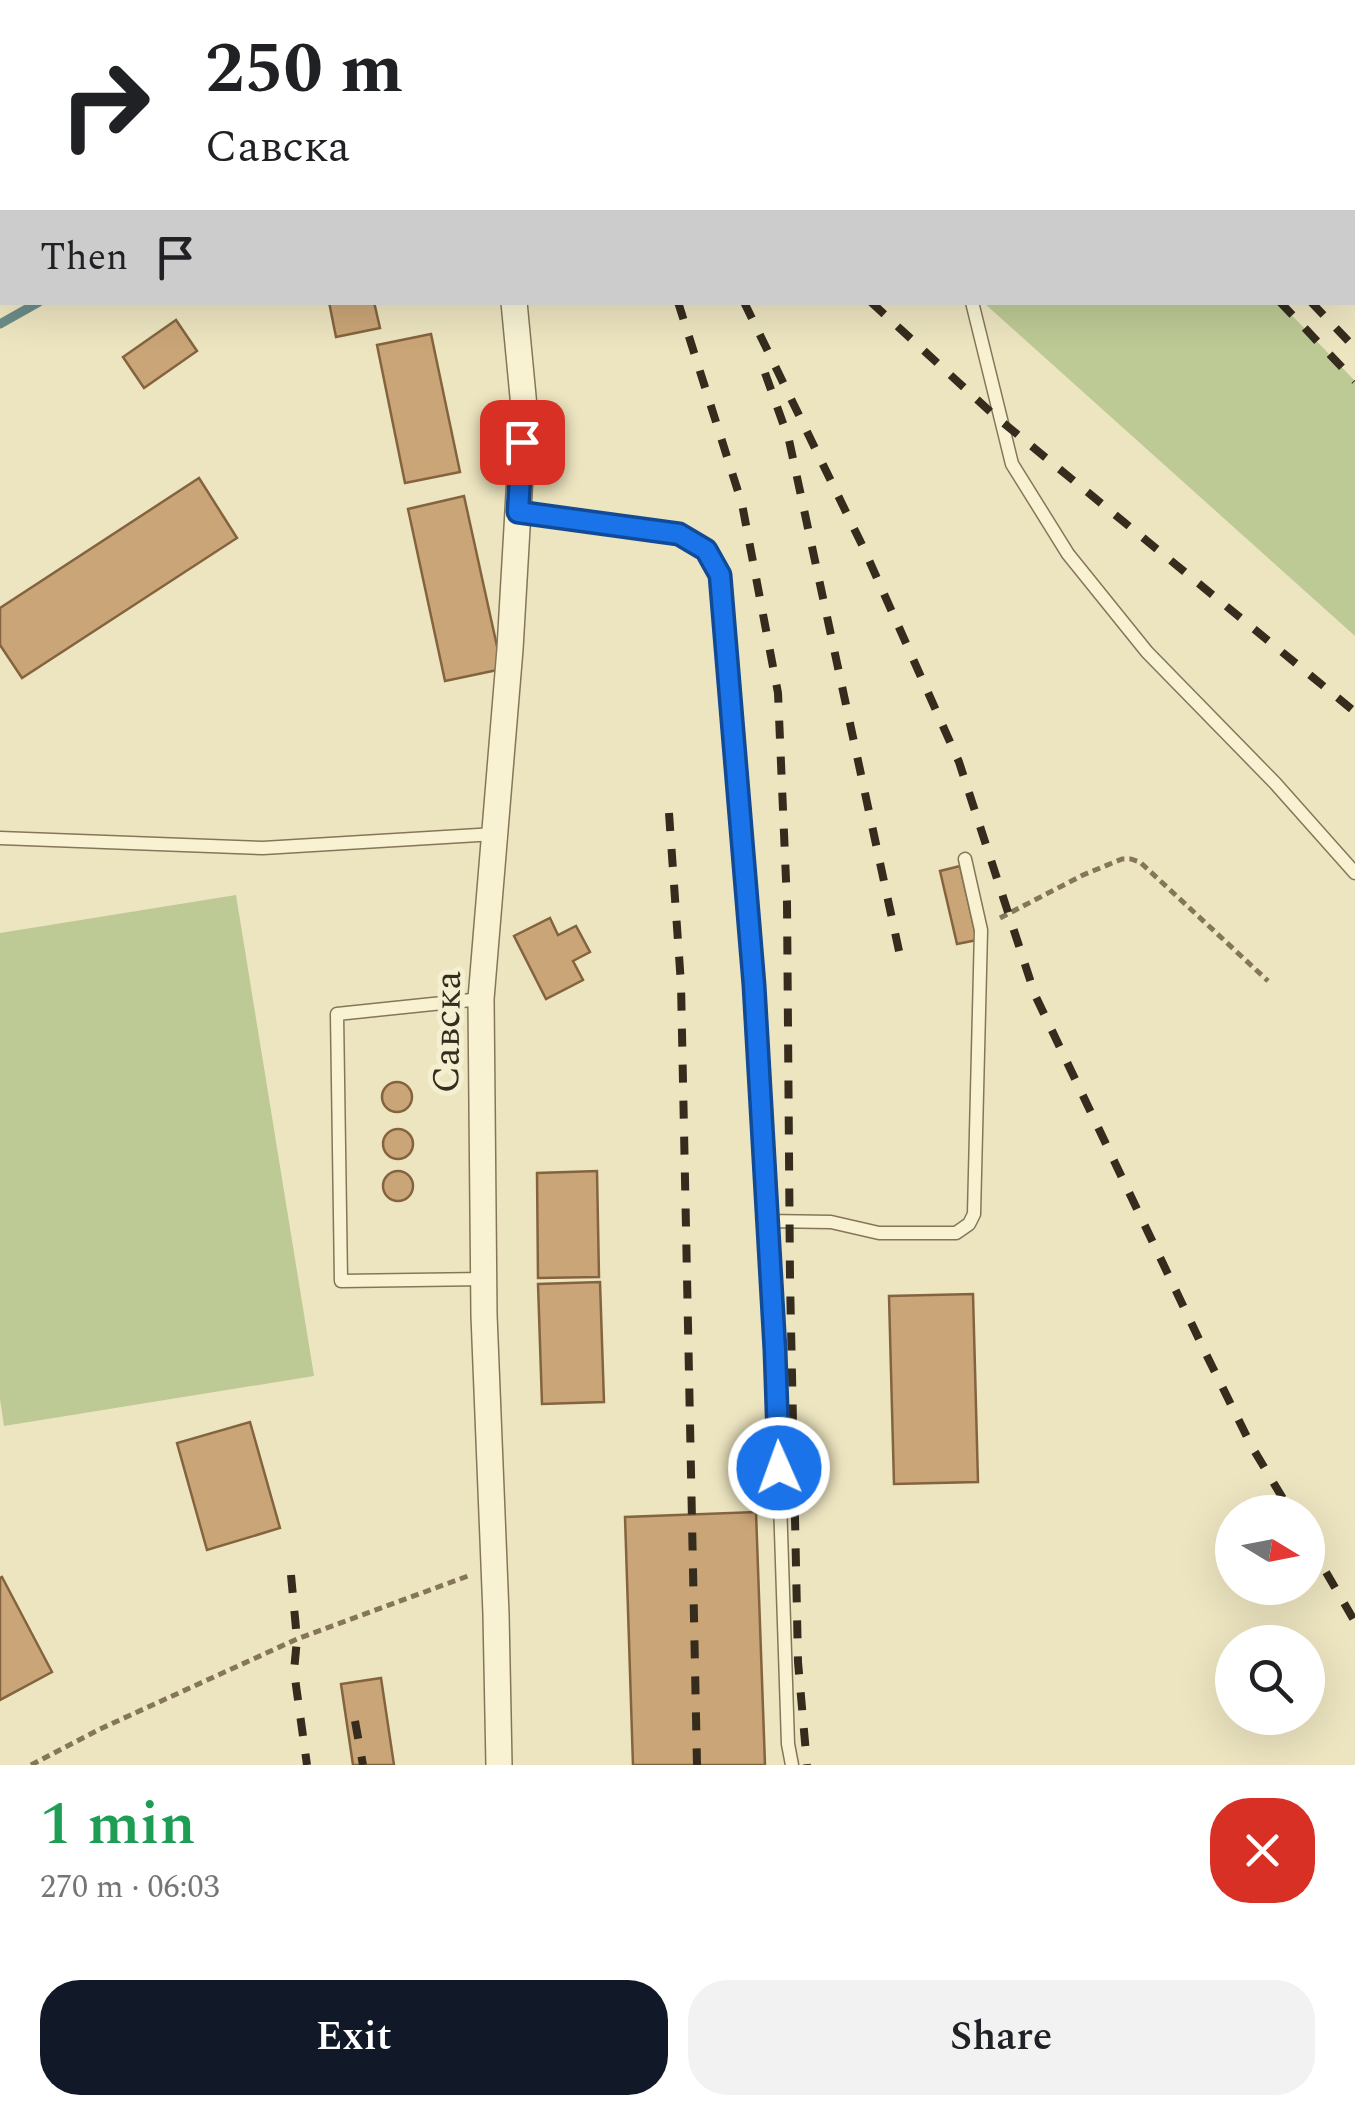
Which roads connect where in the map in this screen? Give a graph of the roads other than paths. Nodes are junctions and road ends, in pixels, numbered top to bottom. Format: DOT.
graph roads {
  1 [pos="514,305"];
  2 [pos="973,305"];
  3 [pos="518,512"];
  4 [pos="495,834"];
  5 [pos="0,838"];
  6 [pos="965,859"];
  7 [pos="1355,874"];
  8 [pos="481,999"];
  9 [pos="767,1221"];
  10 [pos="484,1280"];
  11 [pos="499,1765"];
  12 [pos="792,1765"];
  1 -- 3 [label="street, Савска"];
  2 -- 7 [label="lane"];
  3 -- 4 [label="street, Савска"];
  3 -- 9 [label="lane"];
  4 -- 5 [label="lane"];
  4 -- 8 [label="street, Савска"];
  6 -- 9 [label="lane"];
  8 -- 10 [label="street, Савска"];
  8 -- 10 [label="lane"];
  9 -- 12 [label="lane"];
  10 -- 11 [label="street, Савска"];
}
